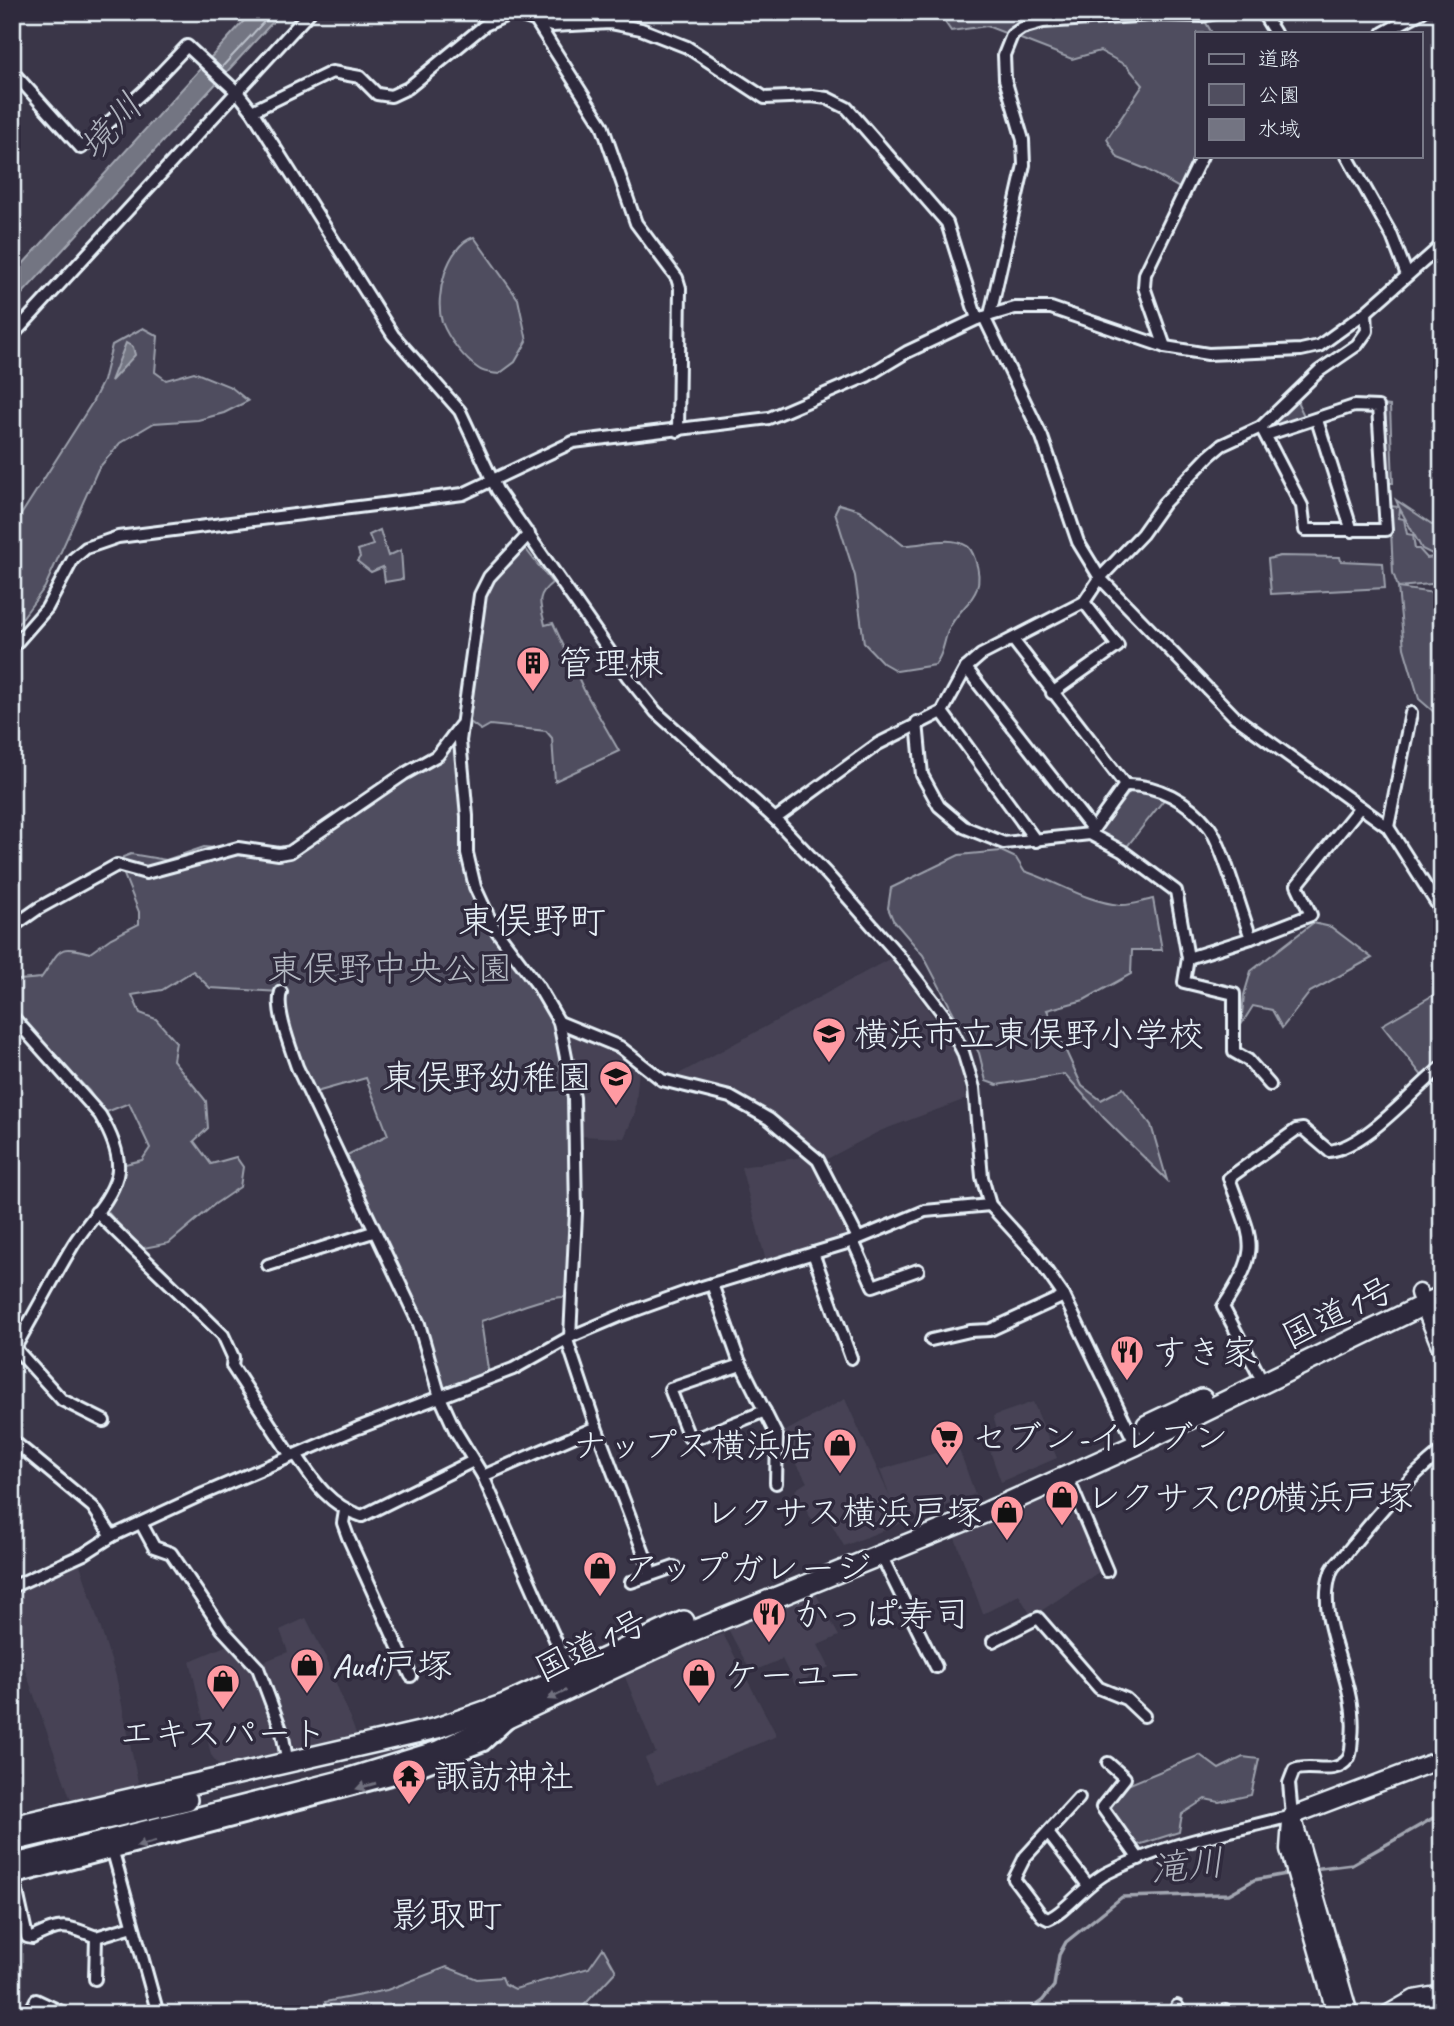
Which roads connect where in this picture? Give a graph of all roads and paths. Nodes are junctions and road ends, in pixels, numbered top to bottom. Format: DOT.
graph roads {
  1 [pos="310,12"];
  2 [pos="1222,12"];
  3 [pos="1262,12"];
  4 [pos="1422,12"];
  5 [pos="1165,13"];
  6 [pos="537,21"];
  7 [pos="1274,32"];
  8 [pos="1385,32"];
  9 [pos="12,71"];
  10 [pos="235,91"];
  11 [pos="251,111"];
  12 [pos="1201,158"];
  13 [pos="1348,158"];
  14 [pos="1442,245"];
  15 [pos="1406,275"];
  16 [pos="1366,312"];
  17 [pos="984,317"];
  18 [pos="12,336"];
  19 [pos="1165,347"];
  20 [pos="1317,420"];
  21 [pos="678,431"];
  22 [pos="1264,431"];
  23 [pos="493,482"];
  24 [pos="1352,531"];
  25 [pos="529,534"];
  26 [pos="1100,578"];
  27 [pos="1084,602"];
  28 [pos="1014,640"];
  29 [pos="12,648"];
  30 [pos="966,668"];
  31 [pos="1052,693"];
  32 [pos="942,712"];
  33 [pos="1411,713"];
  34 [pos="917,722"];
  35 [pos="461,724"];
  36 [pos="1125,785"];
  37 [pos="1360,807"];
  38 [pos="775,819"];
  39 [pos="1388,827"];
  40 [pos="1091,832"];
  41 [pos="1036,841"];
  42 [pos="1442,912"];
  43 [pos="12,927"];
  44 [pos="1251,938"];
  45 [pos="1188,958"];
  46 [pos="281,992"];
  47 [pos="12,1016"];
  48 [pos="559,1022"];
  49 [pos="1442,1067"];
  50 [pos="1270,1084"];
  51 [pos="990,1205"];
  52 [pos="96,1212"];
  53 [pos="373,1232"];
  54 [pos="856,1240"];
  55 [pos="813,1253"];
  56 [pos="268,1265"];
  57 [pos="918,1270"];
  58 [pos="1442,1281"];
  59 [pos="712,1284"];
  60 [pos="1064,1296"];
  61 [pos="1442,1296"];
  62 [pos="1421,1299"];
  63 [pos="569,1338"];
  64 [pos="931,1340"];
  65 [pos="14,1350"];
  66 [pos="1442,1350"];
  67 [pos="851,1358"];
  68 [pos="741,1365"];
  69 [pos="1258,1373"];
  70 [pos="440,1397"];
  71 [pos="765,1411"];
  72 [pos="104,1421"];
  73 [pos="596,1427"];
  74 [pos="1133,1439"];
  75 [pos="12,1440"];
  76 [pos="1441,1455"];
  77 [pos="294,1456"];
  78 [pos="473,1461"];
  79 [pos="483,1476"];
  80 [pos="1068,1476"];
  81 [pos="776,1483"];
  82 [pos="345,1511"];
  83 [pos="141,1523"];
  84 [pos="112,1536"];
  85 [pos="881,1555"];
  86 [pos="674,1567"];
  87 [pos="1107,1571"];
  88 [pos="651,1572"];
  89 [pos="631,1581"];
  90 [pos="12,1587"];
  91 [pos="993,1641"];
  92 [pos="936,1667"];
  93 [pos="570,1673"];
  94 [pos="411,1676"];
  95 [pos="514,1716"];
  96 [pos="1144,1716"];
  97 [pos="1442,1759"];
  98 [pos="1108,1763"];
  99 [pos="288,1764"];
  100 [pos="1079,1798"];
  101 [pos="1292,1816"];
  102 [pos="12,1826"];
  103 [pos="1048,1833"];
  104 [pos="12,1841"];
  105 [pos="113,1852"];
  106 [pos="1139,1859"];
  107 [pos="13,1874"];
  108 [pos="1087,1884"];
  109 [pos="133,1926"];
  110 [pos="96,1937"];
  111 [pos="95,1979"];
  112 [pos="1442,1994"];
  113 [pos="29,2014"];
  114 [pos="66,2014"];
  115 [pos="158,2014"];
  116 [pos="1336,2014"];
  117 [pos="1349,2014"];
  118 [pos="1388,2014"];
  1 -- 10 [label="street"];
  2 -- 5 [label="street"];
  3 -- 7 [label="street"];
  4 -- 8 [label="street"];
  5 -- 17 [label="street"];
  6 -- 11 [label="street"];
  6 -- 17 [label="street"];
  6 -- 21 [label="street"];
  9 -- 10 [label="street"];
  10 -- 11 [label="street"];
  10 -- 18 [label="street"];
  11 -- 23 [label="street"];
  12 -- 19 [label="street"];
  13 -- 15 [label="street"];
  14 -- 15 [label="street"];
  15 -- 16 [label="street"];
  16 -- 19 [label="street"];
  16 -- 22 [label="street"];
  17 -- 19 [label="street"];
  17 -- 21 [label="street"];
  17 -- 26 [label="street"];
  20 -- 22 [label="street"];
  20 -- 24 [label="street"];
  20 -- 24 [label="street"];
  21 -- 23 [label="street"];
  22 -- 24 [label="street"];
  22 -- 26 [label="street"];
  23 -- 25 [label="street"];
  23 -- 29 [label="street"];
  25 -- 35 [label="street"];
  25 -- 38 [label="street"];
  26 -- 27 [label="street"];
  26 -- 37 [label="street"];
  27 -- 28 [label="street"];
  27 -- 31 [label="street"];
  28 -- 30 [label="street"];
  28 -- 31 [label="street"];
  30 -- 32 [label="street"];
  30 -- 40 [label="street"];
  31 -- 36 [label="street"];
  32 -- 34 [label="street"];
  32 -- 41 [label="street"];
  33 -- 39 [label="street"];
  34 -- 38 [label="street"];
  34 -- 41 [label="street"];
  35 -- 43 [label="street"];
  35 -- 48 [label="street"];
  36 -- 40 [label="street"];
  36 -- 44 [label="street"];
  37 -- 39 [label="street"];
  37 -- 44 [label="street"];
  38 -- 51 [label="street"];
  39 -- 42 [label="street"];
  40 -- 41 [label="street"];
  40 -- 45 [label="street"];
  44 -- 45 [label="street"];
  45 -- 50 [label="street"];
  46 -- 53 [label="street"];
  47 -- 52 [label="street"];
  48 -- 54 [label="street"];
  48 -- 63 [label="street"];
  49 -- 69 [label="street"];
  51 -- 54 [label="street"];
  51 -- 60 [label="street"];
  52 -- 65 [label="street"];
  52 -- 77 [label="street"];
  53 -- 56 [label="street"];
  53 -- 70 [label="street"];
  54 -- 55 [label="street"];
  54 -- 57 [label="street"];
  55 -- 59 [label="street"];
  55 -- 67 [label="street"];
  58 -- 62 [label="highway, 国道1号"];
  59 -- 63 [label="street"];
  59 -- 68 [label="street"];
  60 -- 64 [label="street"];
  60 -- 74 [label="street"];
  61 -- 62 [label="highway, 国道1号"];
  62 -- 66 [label="main road"];
  62 -- 69 [label="highway, 国道1号"];
  62 -- 74 [label="highway, 国道1号"];
  63 -- 70 [label="street"];
  63 -- 73 [label="street"];
  65 -- 72 [label="street"];
  68 -- 71 [label="street"];
  68 -- 71 [label="street"];
  69 -- 74 [label="highway, 国道1号"];
  70 -- 77 [label="street"];
  70 -- 78 [label="street"];
  71 -- 81 [label="street"];
  73 -- 79 [label="street"];
  73 -- 88 [label="street"];
  74 -- 80 [label="highway, 国道1号"];
  74 -- 93 [label="highway, 国道1号"];
  75 -- 84 [label="street"];
  76 -- 101 [label="street"];
  77 -- 82 [label="street"];
  77 -- 83 [label="street"];
  78 -- 79 [label="street"];
  78 -- 82 [label="street"];
  79 -- 93 [label="street"];
  80 -- 85 [label="highway, 国道1号"];
  80 -- 87 [label="street"];
  82 -- 94 [label="street"];
  83 -- 84 [label="street"];
  83 -- 99 [label="street"];
  84 -- 90 [label="street"];
  85 -- 92 [label="street"];
  85 -- 95 [label="highway, 国道1号, one-way"];
  86 -- 88 [label="street"];
  88 -- 89 [label="street"];
  91 -- 96 [label="street"];
  93 -- 99 [label="highway, 国道1号"];
  95 -- 104 [label="highway"];
  95 -- 105 [label="street, one-way"];
  95 -- 107 [label="highway, 国道1号"];
  97 -- 101 [label="main road"];
  98 -- 106 [label="street"];
  99 -- 102 [label="highway, 国道1号"];
  100 -- 103 [label="street"];
  101 -- 106 [label="street"];
  101 -- 116 [label="main road"];
  101 -- 117 [label="main road"];
  103 -- 108 [label="street"];
  103 -- 108 [label="street"];
  105 -- 107 [label="street"];
  105 -- 109 [label="street"];
  106 -- 108 [label="street"];
  107 -- 110 [label="street"];
  109 -- 110 [label="street"];
  109 -- 115 [label="street"];
  110 -- 111 [label="street"];
  112 -- 118 [label="main road"];
  113 -- 114 [label="street"];
}
